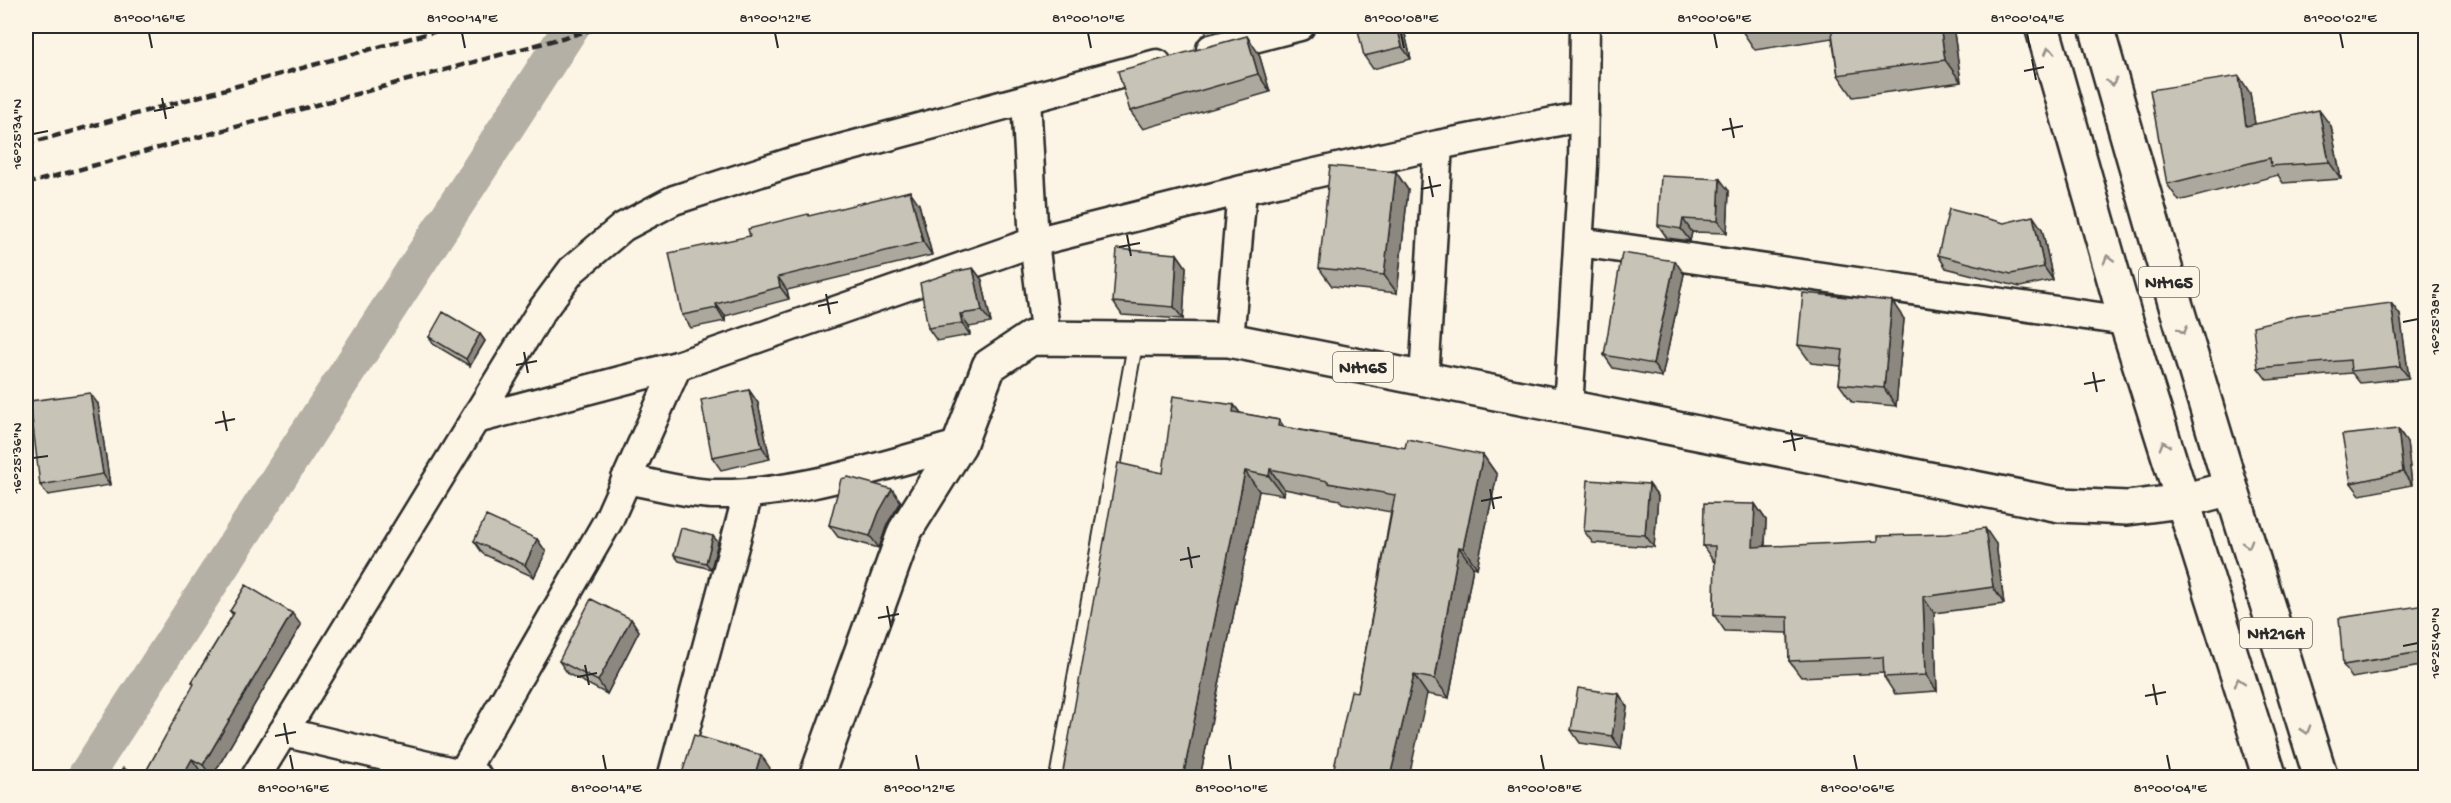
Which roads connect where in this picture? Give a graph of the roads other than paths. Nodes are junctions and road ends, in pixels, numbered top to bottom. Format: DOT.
graph roads {
  1 [pos="1300,26"];
  2 [pos="1585,26"];
  3 [pos="2042,26"];
  4 [pos="2096,26"];
  5 [pos="1026,99"];
  6 [pos="1584,116"];
  7 [pos="1438,145"];
  8 [pos="1242,190"];
  9 [pos="1034,242"];
  10 [pos="1579,242"];
  11 [pos="2126,321"];
  12 [pos="1046,338"];
  13 [pos="1136,339"];
  14 [pos="1229,340"];
  15 [pos="677,366"];
  16 [pos="1425,379"];
  17 [pos="1568,408"];
  18 [pos="476,419"];
  19 [pos="959,445"];
  20 [pos="626,479"];
  21 [pos="2231,488"];
  22 [pos="748,494"];
  23 [pos="2182,501"];
  24 [pos="283,732"];
  25 [pos="470,775"];
  26 [pos="255,777"];
  27 [pos="672,777"];
  28 [pos="816,777"];
  29 [pos="1057,777"];
  30 [pos="2270,777"];
  31 [pos="2321,777"];
  1 -- 5 [label="street"];
  2 -- 6 [label="street"];
  11 -- 3 [label="highway, NH165, one-way"];
  4 -- 21 [label="highway, NH165, one-way"];
  5 -- 9 [label="street"];
  5 -- 18 [label="street"];
  6 -- 7 [label="street"];
  6 -- 10 [label="street"];
  7 -- 8 [label="street"];
  7 -- 16 [label="street"];
  8 -- 9 [label="street"];
  8 -- 14 [label="street"];
  9 -- 12 [label="street"];
  9 -- 15 [label="street"];
  10 -- 11 [label="street"];
  10 -- 17 [label="street"];
  23 -- 11 [label="highway, NH165, one-way"];
  12 -- 13 [label="highway, NH165"];
  12 -- 19 [label="highway, NH165"];
  13 -- 14 [label="highway, NH165"];
  13 -- 29 [label="lane"];
  14 -- 16 [label="highway, NH165"];
  15 -- 18 [label="street"];
  15 -- 20 [label="street"];
  16 -- 17 [label="highway, NH165"];
  17 -- 23 [label="highway, NH165"];
  18 -- 24 [label="street"];
  19 -- 22 [label="street"];
  19 -- 28 [label="highway, NH165"];
  20 -- 22 [label="street"];
  20 -- 25 [label="street"];
  21 -- 23 [label="highway, NH165"];
  21 -- 31 [label="highway, NH216H, one-way"];
  22 -- 27 [label="street"];
  30 -- 23 [label="highway, NH216H, one-way"];
  24 -- 25 [label="street"];
  24 -- 26 [label="street"];
}
